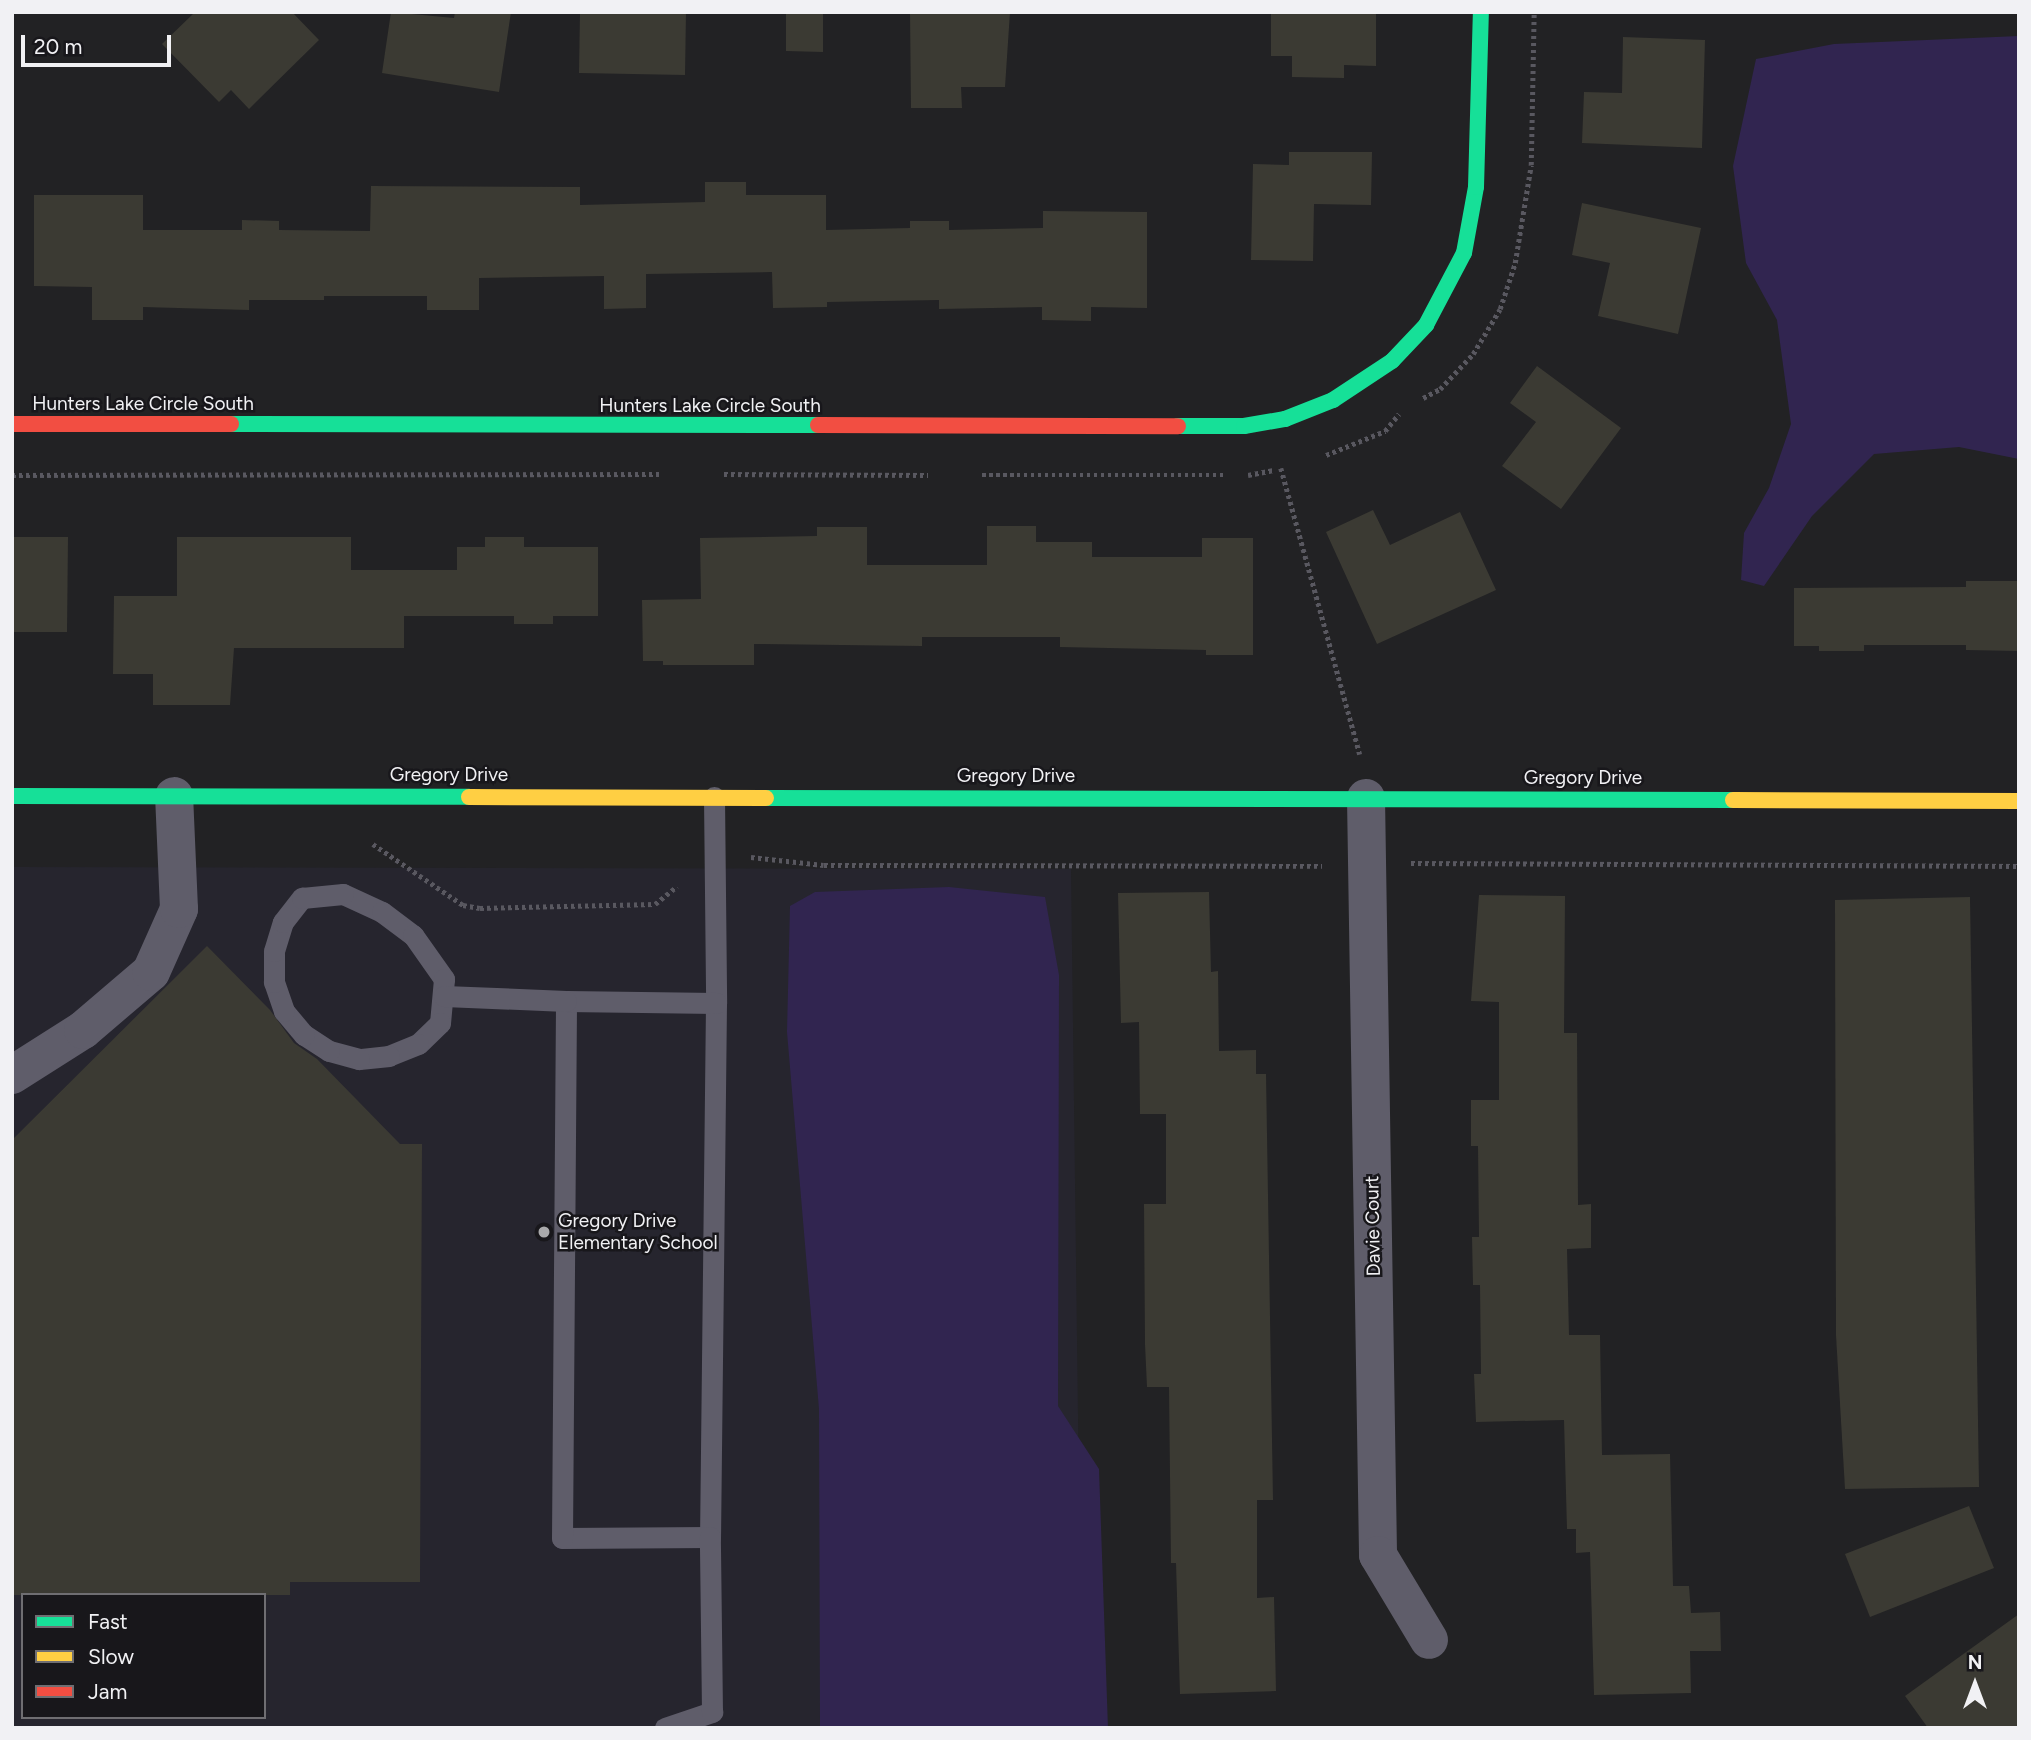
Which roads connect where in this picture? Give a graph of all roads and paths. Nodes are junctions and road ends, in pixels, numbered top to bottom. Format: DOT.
graph roads {
  1 [pos="1480,12"];
  2 [pos="12,424"];
  3 [pos="1282,468"];
  4 [pos="1361,759"];
  5 [pos="12,796"];
  6 [pos="174,796"];
  7 [pos="714,797"];
  8 [pos="1366,798"];
  9 [pos="2019,802"];
  10 [pos="444,996"];
  11 [pos="566,1001"];
  12 [pos="716,1003"];
  13 [pos="12,1074"];
  14 [pos="710,1537"];
  15 [pos="1429,1640"];
  16 [pos="665,1728"];
  1 -- 2 [label="street, Hunters Lake Circle South"];
  3 -- 4 [label="path"];
  5 -- 6 [label="street, Gregory Drive"];
  6 -- 7 [label="street, Gregory Drive"];
  6 -- 13 [label="street"];
  7 -- 8 [label="street, Gregory Drive"];
  7 -- 12 [label="lane"];
  8 -- 9 [label="street, Gregory Drive"];
  8 -- 15 [label="street, Davie Court"];
  10 -- 10 [label="lane"];
  10 -- 11 [label="lane"];
  11 -- 12 [label="lane"];
  11 -- 14 [label="lane"];
  12 -- 14 [label="lane"];
  14 -- 16 [label="lane"];
}
